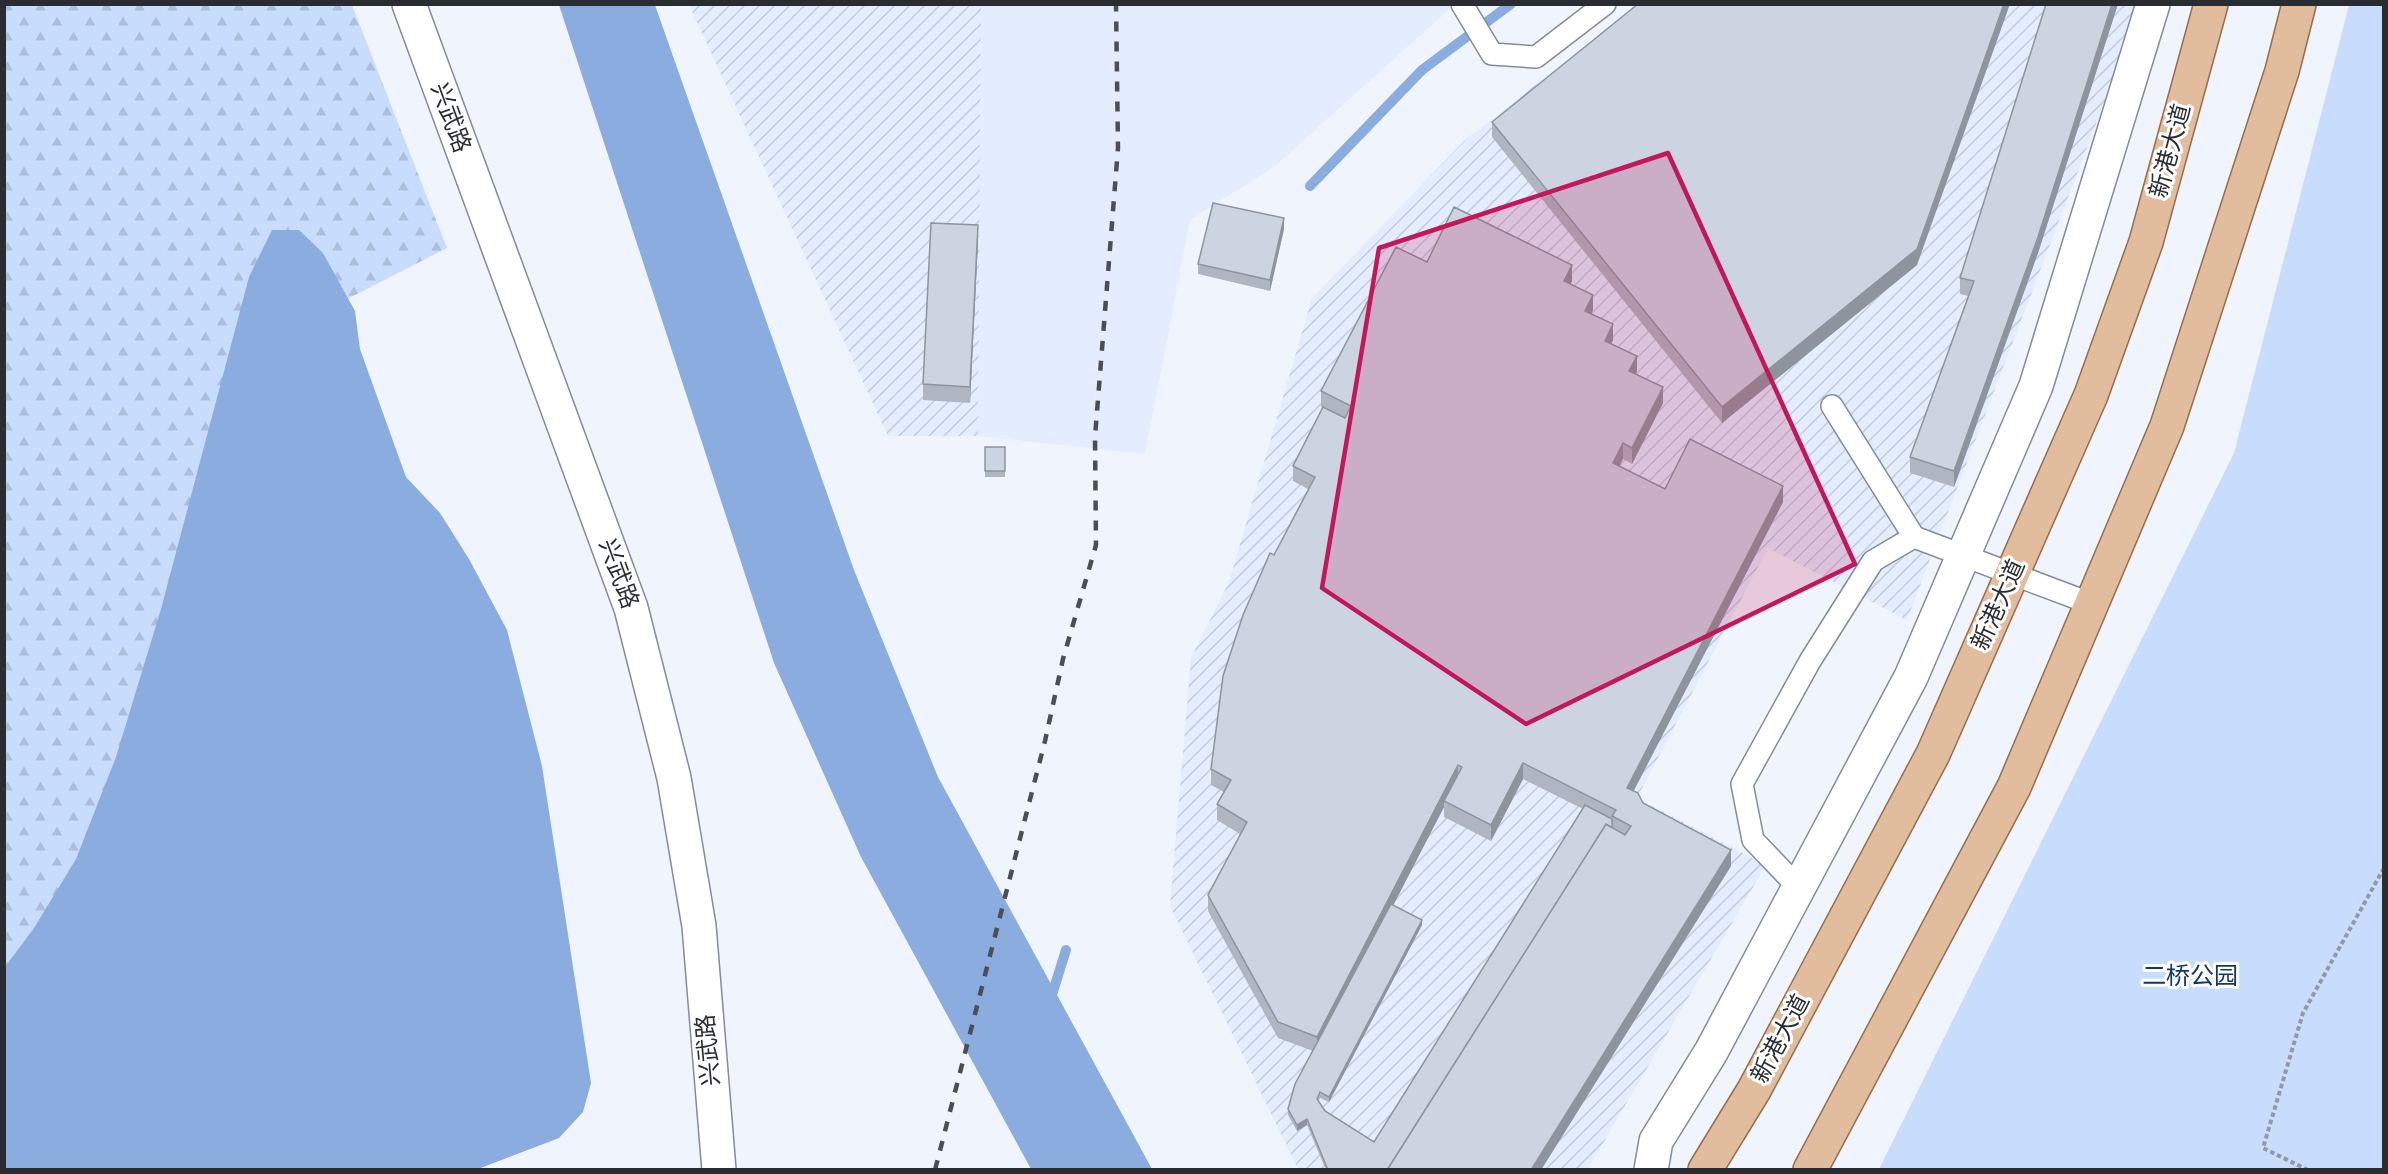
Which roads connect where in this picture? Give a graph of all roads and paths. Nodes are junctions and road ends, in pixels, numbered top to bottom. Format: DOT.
graph roads {
  1 [pos="409,4"];
  2 [pos="1462,4"];
  3 [pos="1605,4"];
  4 [pos="2153,4"];
  5 [pos="2211,4"];
  6 [pos="2299,4"];
  7 [pos="1832,406"];
  8 [pos="1914,537"];
  9 [pos="1964,554"];
  10 [pos="2013,573"];
  11 [pos="2092,604"];
  12 [pos="2384,868"];
  13 [pos="1799,888"];
  14 [pos="719,1170"];
  15 [pos="1651,1170"];
  16 [pos="1705,1170"];
  17 [pos="1810,1170"];
  18 [pos="2308,1170"];
  1 -- 14 [label="street, 兴武路"];
  2 -- 3 [label="lane"];
  4 -- 9 [label="street"];
  5 -- 10 [label="main road, 新港大道"];
  6 -- 11 [label="main road"];
  7 -- 8 [label="lane"];
  8 -- 9 [label="lane"];
  8 -- 13 [label="lane"];
  9 -- 10 [label="lane"];
  9 -- 13 [label="street"];
  10 -- 11 [label="lane"];
  10 -- 16 [label="main road, 新港大道"];
  11 -- 17 [label="main road"];
  12 -- 18 [label="path"];
  13 -- 15 [label="street"];
}
